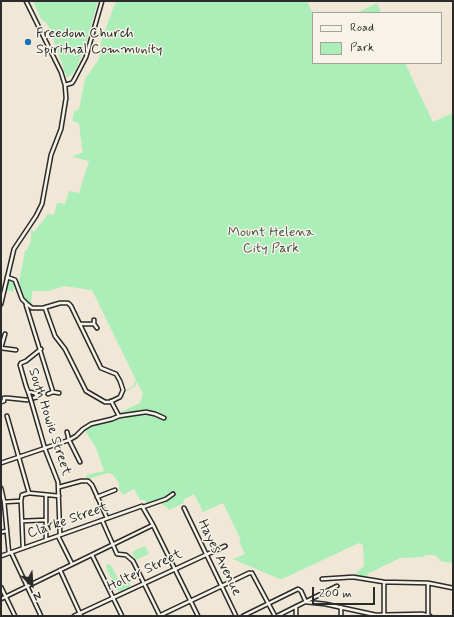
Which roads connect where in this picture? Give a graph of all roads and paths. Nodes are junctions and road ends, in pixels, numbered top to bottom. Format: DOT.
graph roads {
  1 [pos="26,1"];
  2 [pos="102,1"];
  3 [pos="65,85"];
  4 [pos="7,277"];
  5 [pos="26,303"];
  6 [pos="1,304"];
  7 [pos="32,308"];
  8 [pos="45,308"];
  9 [pos="30,317"];
  10 [pos="94,320"];
  11 [pos="80,324"];
  12 [pos="94,324"];
  13 [pos="97,328"];
  14 [pos="5,334"];
  15 [pos="1,348"];
  16 [pos="41,349"];
  17 [pos="16,350"];
  18 [pos="53,392"];
  19 [pos="29,393"];
  20 [pos="59,393"];
  21 [pos="48,394"];
  22 [pos="112,401"];
  23 [pos="1,402"];
  24 [pos="7,416"];
  25 [pos="119,416"];
  26 [pos="164,418"];
  27 [pos="67,432"];
  28 [pos="69,440"];
  29 [pos="44,449"];
  30 [pos="20,457"];
  31 [pos="80,462"];
  32 [pos="1,463"];
  33 [pos="1,488"];
  34 [pos="59,488"];
  35 [pos="115,490"];
  36 [pos="29,493"];
  37 [pos="173,494"];
  38 [pos="46,495"];
  39 [pos="59,496"];
  40 [pos="97,497"];
  41 [pos="21,501"];
  42 [pos="4,502"];
  43 [pos="143,506"];
  44 [pos="184,508"];
  45 [pos="107,518"];
  46 [pos="46,520"];
  47 [pos="102,520"];
  48 [pos="22,521"];
  49 [pos="153,525"];
  50 [pos="7,531"];
  51 [pos="1,532"];
  52 [pos="59,535"];
  53 [pos="46,540"];
  54 [pos="113,544"];
  55 [pos="225,546"];
  56 [pos="23,548"];
  57 [pos="10,553"];
  58 [pos="206,554"];
  59 [pos="92,555"];
  60 [pos="1,556"];
  61 [pos="72,564"];
  62 [pos="175,568"];
  63 [pos="60,570"];
  64 [pos="322,579"];
  65 [pos="384,582"];
  66 [pos="144,583"];
  67 [pos="428,583"];
  68 [pos="27,586"];
  69 [pos="222,586"];
  70 [pos="337,586"];
  71 [pos="1,587"];
  72 [pos="453,588"];
  73 [pos="5,597"];
  74 [pos="113,597"];
  75 [pos="1,599"];
  76 [pos="191,601"];
  77 [pos="306,602"];
  78 [pos="269,603"];
  79 [pos="296,607"];
  80 [pos="341,607"];
  81 [pos="80,615"];
  82 [pos="15,616"];
  83 [pos="41,616"];
  84 [pos="74,616"];
  85 [pos="122,616"];
  86 [pos="160,616"];
  87 [pos="198,616"];
  88 [pos="236,616"];
  89 [pos="243,616"];
  90 [pos="276,616"];
  91 [pos="296,616"];
  92 [pos="341,616"];
  93 [pos="384,616"];
  94 [pos="428,616"];
  1 -- 3 [label="street"];
  2 -- 3 [label="street"];
  3 -- 4 [label="street"];
  4 -- 5 [label="street"];
  4 -- 6 [label="street"];
  5 -- 7 [label="street"];
  5 -- 9 [label="street"];
  7 -- 8 [label="street"];
  7 -- 9 [label="street"];
  8 -- 11 [label="street"];
  8 -- 22 [label="street"];
  9 -- 16 [label="street"];
  10 -- 12 [label="street"];
  11 -- 12 [label="street"];
  11 -- 22 [label="street"];
  12 -- 13 [label="street"];
  14 -- 15 [label="street"];
  15 -- 17 [label="street"];
  16 -- 18 [label="street"];
  16 -- 19 [label="street, South Howie Street"];
  18 -- 20 [label="street"];
  18 -- 21 [label="street"];
  19 -- 23 [label="street"];
  19 -- 29 [label="street, South Howie Street, bridge"];
  22 -- 25 [label="street"];
  24 -- 30 [label="street"];
  25 -- 26 [label="street"];
  25 -- 28 [label="street"];
  27 -- 28 [label="street"];
  28 -- 29 [label="street"];
  28 -- 31 [label="street"];
  29 -- 30 [label="street"];
  29 -- 34 [label="street, South Howie Street"];
  30 -- 32 [label="street"];
  30 -- 36 [label="street"];
  33 -- 42 [label="street"];
  34 -- 39 [label="street, South Howie Street"];
  34 -- 40 [label="street"];
  35 -- 40 [label="street"];
  36 -- 38 [label="street"];
  36 -- 41 [label="street"];
  37 -- 43 [label="street, Clarke Street"];
  38 -- 39 [label="street"];
  38 -- 46 [label="street"];
  39 -- 52 [label="street, South Howie Street"];
  40 -- 45 [label="street"];
  41 -- 42 [label="street"];
  41 -- 48 [label="street"];
  42 -- 50 [label="street"];
  43 -- 45 [label="street, Clarke Street"];
  43 -- 49 [label="street"];
  44 -- 58 [label="street, Hayes Avenue"];
  45 -- 47 [label="street, Clarke Street"];
  46 -- 48 [label="street"];
  46 -- 53 [label="street"];
  47 -- 52 [label="street, Clarke Street"];
  47 -- 54 [label="street"];
  48 -- 56 [label="street"];
  49 -- 54 [label="street"];
  49 -- 62 [label="street"];
  50 -- 51 [label="street"];
  50 -- 57 [label="street"];
  52 -- 53 [label="street, Clarke Street"];
  52 -- 61 [label="street"];
  53 -- 56 [label="street, Clarke Street"];
  54 -- 59 [label="street"];
  54 -- 66 [label="street"];
  55 -- 58 [label="street, Holter Street"];
  56 -- 57 [label="street, Clarke Street"];
  57 -- 60 [label="street, Clarke Street"];
  57 -- 68 [label="street"];
  58 -- 62 [label="street, Holter Street"];
  58 -- 69 [label="street, Hayes Avenue"];
  59 -- 61 [label="street"];
  59 -- 74 [label="street"];
  61 -- 63 [label="street"];
  62 -- 66 [label="street, Holter Street"];
  62 -- 76 [label="street"];
  63 -- 68 [label="street"];
  63 -- 81 [label="street"];
  64 -- 65 [label="street"];
  65 -- 67 [label="street"];
  65 -- 93 [label="street"];
  66 -- 74 [label="street, Holter Street"];
  66 -- 86 [label="street"];
  67 -- 72 [label="street"];
  67 -- 94 [label="street"];
  68 -- 73 [label="street"];
  68 -- 83 [label="street"];
  69 -- 76 [label="street"];
  69 -- 78 [label="street"];
  69 -- 88 [label="street, Hayes Avenue"];
  70 -- 77 [label="street"];
  71 -- 73 [label="street"];
  73 -- 75 [label="street"];
  73 -- 82 [label="street"];
  74 -- 81 [label="street, Holter Street"];
  74 -- 85 [label="street"];
  76 -- 86 [label="street"];
  76 -- 87 [label="street"];
  77 -- 78 [label="street"];
  77 -- 79 [label="street"];
  77 -- 80 [label="street"];
  78 -- 89 [label="street"];
  78 -- 90 [label="street"];
  79 -- 90 [label="street"];
  79 -- 91 [label="street"];
  80 -- 92 [label="street"];
  80 -- 93 [label="street"];
  81 -- 84 [label="street, Holter Street"];
  93 -- 94 [label="street"];
}
